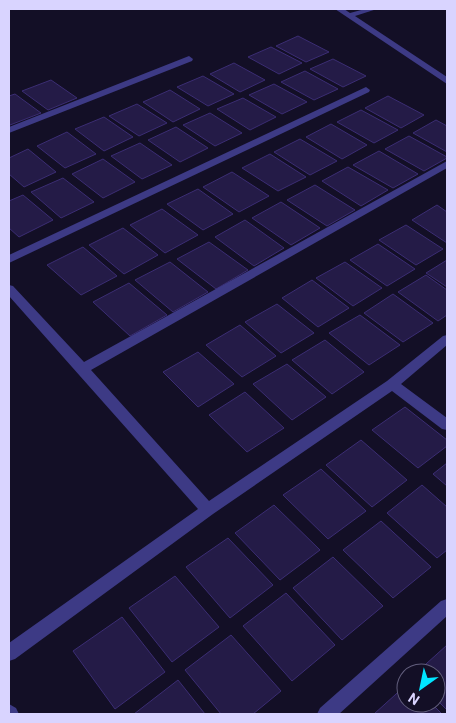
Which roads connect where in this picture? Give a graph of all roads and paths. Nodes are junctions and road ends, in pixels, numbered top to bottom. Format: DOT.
graph roads {
  1 [pos="339,9"];
  2 [pos="372,9"];
  3 [pos="349,16"];
  4 [pos="189,59"];
  5 [pos="447,81"];
  6 [pos="366,90"];
  7 [pos="9,130"];
  8 [pos="447,164"];
  9 [pos="9,260"];
  10 [pos="9,289"];
  11 [pos="447,339"];
  12 [pos="83,369"];
  13 [pos="392,384"];
  14 [pos="447,425"];
  15 [pos="208,510"];
  16 [pos="447,606"];
  17 [pos="9,653"];
  18 [pos="326,714"];
  1 -- 3 [label="street"];
  2 -- 3 [label="street"];
  3 -- 5 [label="street"];
  4 -- 7 [label="street"];
  6 -- 9 [label="street"];
  8 -- 12 [label="street"];
  10 -- 12 [label="street"];
  11 -- 13 [label="street"];
  12 -- 15 [label="street"];
  13 -- 14 [label="street"];
  13 -- 15 [label="street"];
  15 -- 17 [label="street"];
  16 -- 18 [label="street"];
}
